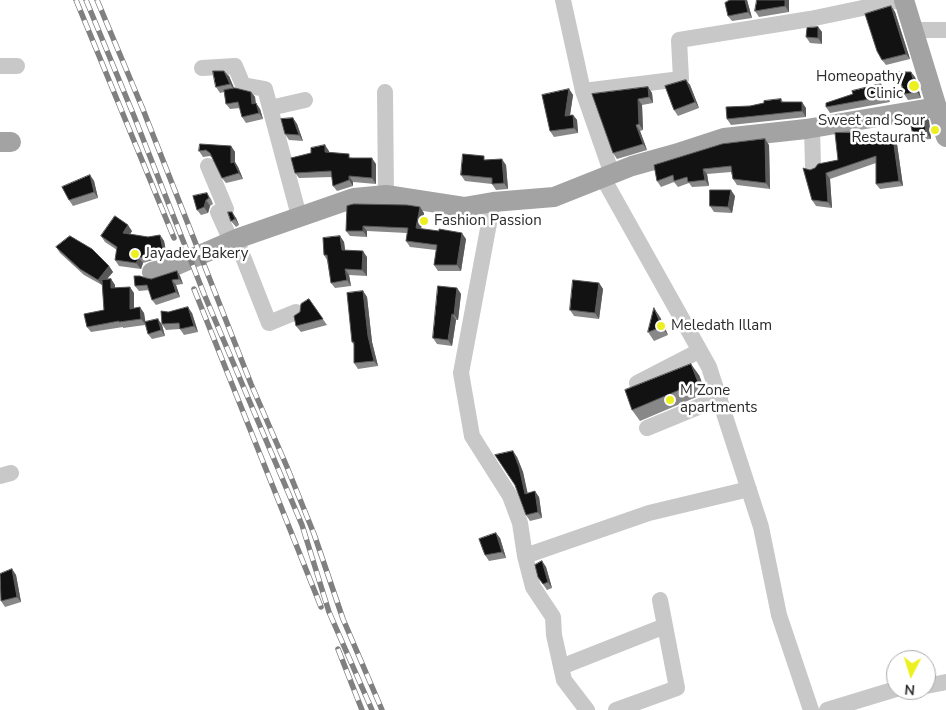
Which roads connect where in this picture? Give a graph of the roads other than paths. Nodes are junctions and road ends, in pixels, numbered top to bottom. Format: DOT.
graph roads {
  1 [pos="562,0"];
  2 [pos="903,0"];
  3 [pos="913,30"];
  4 [pos="946,30"];
  5 [pos="0,66"];
  6 [pos="17,66"];
  7 [pos="202,68"];
  8 [pos="582,91"];
  9 [pos="386,92"];
  10 [pos="305,100"];
  11 [pos="937,107"];
  12 [pos="270,108"];
  13 [pos="812,128"];
  14 [pos="946,137"];
  15 [pos="208,166"];
  16 [pos="813,166"];
  17 [pos="608,176"];
  18 [pos="386,195"];
  19 [pos="493,202"];
  20 [pos="299,216"];
  21 [pos="233,240"];
  22 [pos="152,272"];
  23 [pos="296,312"];
  24 [pos="700,351"];
  25 [pos="637,383"];
  26 [pos="720,398"];
  27 [pos="647,428"];
  28 [pos="749,489"];
  29 [pos="525,556"];
  30 [pos="660,600"];
  31 [pos="665,626"];
  32 [pos="561,667"];
  33 [pos="886,692"];
  34 [pos="584,709"];
  35 [pos="616,710"];
  36 [pos="811,710"];
  37 [pos="827,710"];
  1 -- 8 [label="street"];
  2 -- 3 [label="main road"];
  2 -- 8 [label="street"];
  3 -- 4 [label="street"];
  3 -- 11 [label="main road"];
  5 -- 6 [label="street"];
  7 -- 12 [label="street"];
  8 -- 17 [label="street"];
  9 -- 18 [label="street"];
  10 -- 12 [label="street"];
  11 -- 13 [label="main road"];
  11 -- 14 [label="main road"];
  12 -- 20 [label="street"];
  13 -- 16 [label="street"];
  13 -- 17 [label="main road"];
  15 -- 21 [label="street"];
  17 -- 19 [label="main road"];
  17 -- 24 [label="street"];
  18 -- 19 [label="main road"];
  18 -- 20 [label="main road"];
  19 -- 29 [label="street"];
  20 -- 21 [label="main road"];
  21 -- 22 [label="main road"];
  21 -- 23 [label="street"];
  24 -- 25 [label="street"];
  24 -- 26 [label="street"];
  26 -- 27 [label="street"];
  26 -- 28 [label="street"];
  28 -- 29 [label="street"];
  28 -- 36 [label="street"];
  29 -- 32 [label="street"];
  30 -- 31 [label="street"];
  31 -- 32 [label="street"];
  31 -- 35 [label="street"];
  32 -- 34 [label="street"];
  33 -- 37 [label="street"];
}
